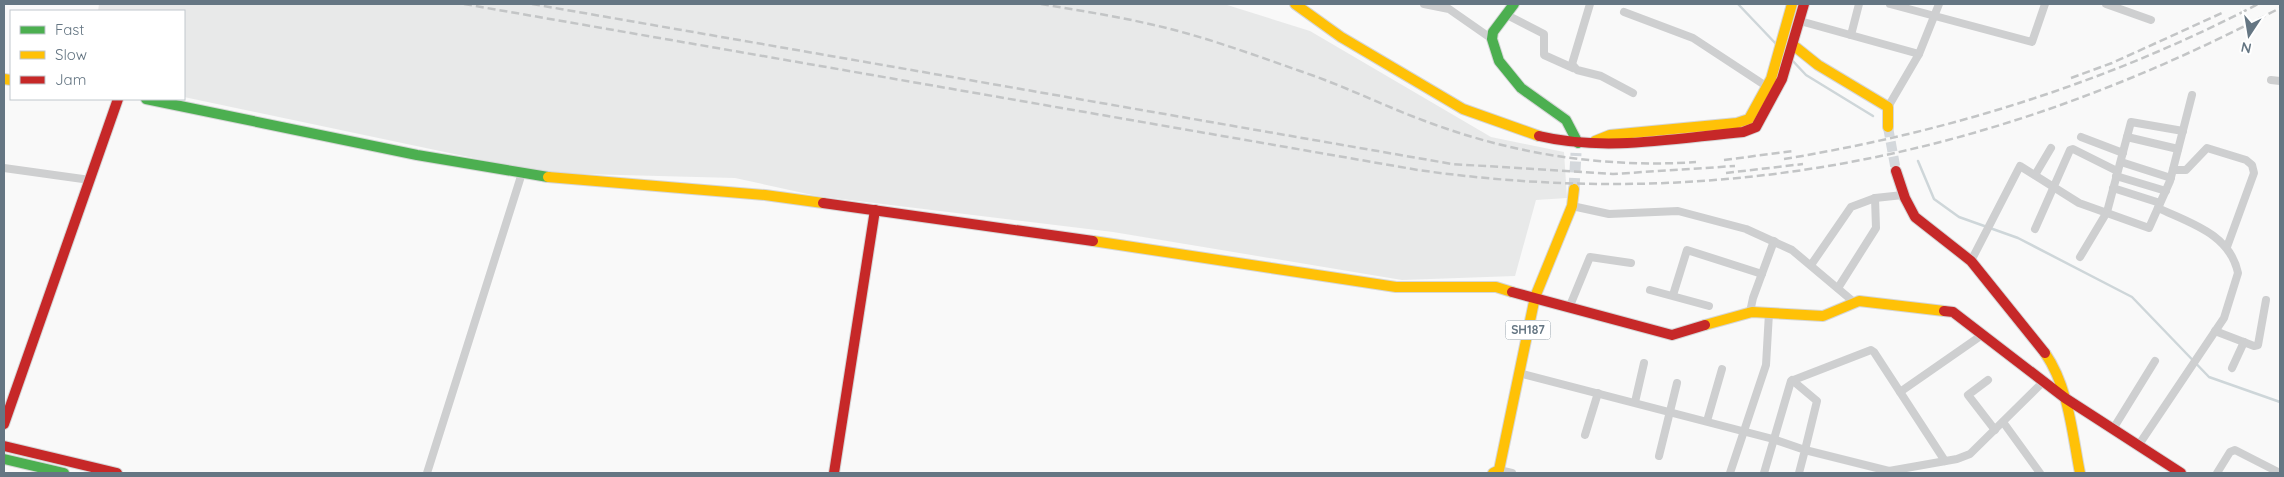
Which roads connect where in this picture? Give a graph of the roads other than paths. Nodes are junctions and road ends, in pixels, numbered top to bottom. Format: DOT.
graph roads {
  1 [pos="1295,4"];
  2 [pos="1424,4"];
  3 [pos="1514,4"];
  4 [pos="1590,4"];
  5 [pos="1791,4"];
  6 [pos="1804,4"];
  7 [pos="1860,4"];
  8 [pos="1890,4"];
  9 [pos="1938,4"];
  10 [pos="2044,4"];
  11 [pos="2106,4"];
  12 [pos="1624,12"];
  13 [pos="1505,14"];
  14 [pos="1935,17"];
  15 [pos="2151,20"];
  16 [pos="1800,21"];
  17 [pos="1851,36"];
  18 [pos="1492,40"];
  19 [pos="1792,50"];
  20 [pos="1920,54"];
  21 [pos="1574,68"];
  22 [pos="2271,80"];
  23 [pos="2280,81"];
  24 [pos="1766,86"];
  25 [pos="1633,93"];
  26 [pos="2192,94"];
  27 [pos="118,100"];
  28 [pos="151,100"];
  29 [pos="1888,107"];
  30 [pos="1888,127"];
  31 [pos="2183,131"];
  32 [pos="2081,137"];
  33 [pos="2127,137"];
  34 [pos="1581,146"];
  35 [pos="2051,148"];
  36 [pos="2178,149"];
  37 [pos="2122,157"];
  38 [pos="4,168"];
  39 [pos="1896,171"];
  40 [pos="522,173"];
  41 [pos="2117,173"];
  42 [pos="2172,174"];
  43 [pos="2035,175"];
  44 [pos="90,180"];
  45 [pos="2054,187"];
  46 [pos="2113,188"];
  47 [pos="1574,189"];
  48 [pos="2166,191"];
  49 [pos="1903,195"];
  50 [pos="1875,198"];
  51 [pos="2159,205"];
  52 [pos="1572,206"];
  53 [pos="875,210"];
  54 [pos="2107,212"];
  55 [pos="2035,229"];
  56 [pos="1774,241"];
  57 [pos="2227,247"];
  58 [pos="2080,257"];
  59 [pos="1971,261"];
  60 [pos="1631,263"];
  61 [pos="1811,265"];
  62 [pos="1762,274"];
  63 [pos="1838,288"];
  64 [pos="1650,290"];
  65 [pos="1673,295"];
  66 [pos="1535,297"];
  67 [pos="2266,300"];
  68 [pos="1856,303"];
  69 [pos="1709,306"];
  70 [pos="1569,308"];
  71 [pos="1750,312"];
  72 [pos="1769,313"];
  73 [pos="2215,331"];
  74 [pos="1982,335"];
  75 [pos="2244,342"];
  76 [pos="2155,361"];
  77 [pos="1644,363"];
  78 [pos="1722,368"];
  79 [pos="2232,368"];
  80 [pos="1519,373"];
  81 [pos="1792,380"];
  82 [pos="1988,380"];
  83 [pos="2043,382"];
  84 [pos="1677,383"];
  85 [pos="1900,392"];
  86 [pos="1598,393"];
  87 [pos="2065,398"];
  88 [pos="1635,402"];
  89 [pos="1669,411"];
  90 [pos="1707,421"];
  91 [pos="2003,422"];
  92 [pos="4,424"];
  93 [pos="2113,429"];
  94 [pos="1995,430"];
  95 [pos="1743,431"];
  96 [pos="1585,435"];
  97 [pos="1773,438"];
  98 [pos="4,446"];
  99 [pos="2138,446"];
  100 [pos="1805,450"];
  101 [pos="1659,456"];
  102 [pos="4,459"];
  103 [pos="1945,462"];
  104 [pos="1497,472"];
  105 [pos="64,473"];
  106 [pos="117,473"];
  107 [pos="428,473"];
  108 [pos="834,473"];
  109 [pos="1512,473"];
  110 [pos="1730,473"];
  111 [pos="1764,473"];
  112 [pos="1799,473"];
  113 [pos="2040,473"];
  114 [pos="2080,473"];
  115 [pos="2181,473"];
  116 [pos="2217,473"];
  117 [pos="2280,473"];
  1 -- 34 [label="main road"];
  2 -- 18 [label="street"];
  3 -- 13 [label="main road"];
  4 -- 21 [label="street"];
  5 -- 24 [label="main road"];
  6 -- 16 [label="main road"];
  7 -- 17 [label="street"];
  8 -- 14 [label="street"];
  9 -- 14 [label="street"];
  10 -- 14 [label="street"];
  11 -- 15 [label="street"];
  12 -- 24 [label="street"];
  13 -- 18 [label="main road"];
  13 -- 21 [label="street"];
  14 -- 20 [label="street"];
  16 -- 17 [label="street"];
  16 -- 19 [label="main road"];
  17 -- 20 [label="street"];
  18 -- 34 [label="main road"];
  19 -- 29 [label="main road"];
  19 -- 34 [label="main road"];
  20 -- 29 [label="street"];
  21 -- 25 [label="street"];
  22 -- 23 [label="street"];
  24 -- 34 [label="main road"];
  26 -- 31 [label="street"];
  27 -- 44 [label="main road"];
  28 -- 40 [label="main road"];
  29 -- 30 [label="main road"];
  31 -- 33 [label="street"];
  31 -- 36 [label="street"];
  32 -- 37 [label="street"];
  33 -- 36 [label="street"];
  33 -- 37 [label="street"];
  35 -- 43 [label="street"];
  36 -- 42 [label="street"];
  37 -- 41 [label="street"];
  37 -- 42 [label="street"];
  38 -- 44 [label="street"];
  39 -- 49 [label="main road"];
  40 -- 53 [label="main road"];
  40 -- 107 [label="street"];
  41 -- 45 [label="street"];
  41 -- 46 [label="street"];
  41 -- 48 [label="street"];
  42 -- 48 [label="street"];
  42 -- 57 [label="street"];
  43 -- 45 [label="street"];
  43 -- 59 [label="street"];
  44 -- 92 [label="main road"];
  45 -- 54 [label="street"];
  45 -- 55 [label="street"];
  46 -- 51 [label="street"];
  46 -- 54 [label="street"];
  47 -- 52 [label="main road, SH187"];
  48 -- 51 [label="street"];
  49 -- 50 [label="street"];
  49 -- 59 [label="main road"];
  50 -- 61 [label="street"];
  50 -- 63 [label="street"];
  51 -- 54 [label="street"];
  51 -- 57 [label="street"];
  52 -- 56 [label="street"];
  52 -- 66 [label="main road, SH187"];
  53 -- 66 [label="main road"];
  53 -- 108 [label="main road"];
  54 -- 58 [label="street"];
  56 -- 61 [label="street"];
  56 -- 62 [label="street"];
  57 -- 73 [label="street"];
  59 -- 87 [label="main road"];
  60 -- 70 [label="street"];
  61 -- 63 [label="street"];
  62 -- 65 [label="street"];
  62 -- 71 [label="street"];
  63 -- 68 [label="street"];
  64 -- 65 [label="street"];
  65 -- 69 [label="street"];
  66 -- 70 [label="main road"];
  66 -- 80 [label="main road, SH187"];
  67 -- 75 [label="street"];
  68 -- 72 [label="main road"];
  68 -- 74 [label="main road"];
  70 -- 71 [label="main road"];
  71 -- 72 [label="main road"];
  72 -- 95 [label="street"];
  73 -- 75 [label="street"];
  73 -- 99 [label="street"];
  74 -- 83 [label="main road"];
  74 -- 85 [label="street"];
  75 -- 79 [label="street"];
  76 -- 93 [label="street"];
  77 -- 88 [label="street"];
  78 -- 90 [label="street"];
  80 -- 86 [label="street"];
  80 -- 104 [label="main road, SH187"];
  81 -- 85 [label="street"];
  81 -- 97 [label="street"];
  81 -- 100 [label="street"];
  82 -- 94 [label="street"];
  83 -- 87 [label="main road"];
  83 -- 91 [label="street"];
  84 -- 89 [label="street"];
  85 -- 103 [label="street"];
  86 -- 88 [label="street"];
  86 -- 96 [label="street"];
  87 -- 93 [label="main road"];
  87 -- 114 [label="main road"];
  88 -- 89 [label="street"];
  89 -- 90 [label="street"];
  89 -- 101 [label="street"];
  90 -- 95 [label="street"];
  91 -- 94 [label="street"];
  91 -- 113 [label="street"];
  93 -- 99 [label="main road"];
  94 -- 103 [label="street"];
  95 -- 97 [label="street"];
  95 -- 110 [label="street"];
  97 -- 100 [label="street"];
  97 -- 111 [label="street"];
  98 -- 106 [label="main road"];
  99 -- 115 [label="main road"];
  100 -- 103 [label="street"];
  100 -- 112 [label="street"];
  102 -- 105 [label="main road"];
  104 -- 109 [label="street"];
  116 -- 117 [label="street"];
}
